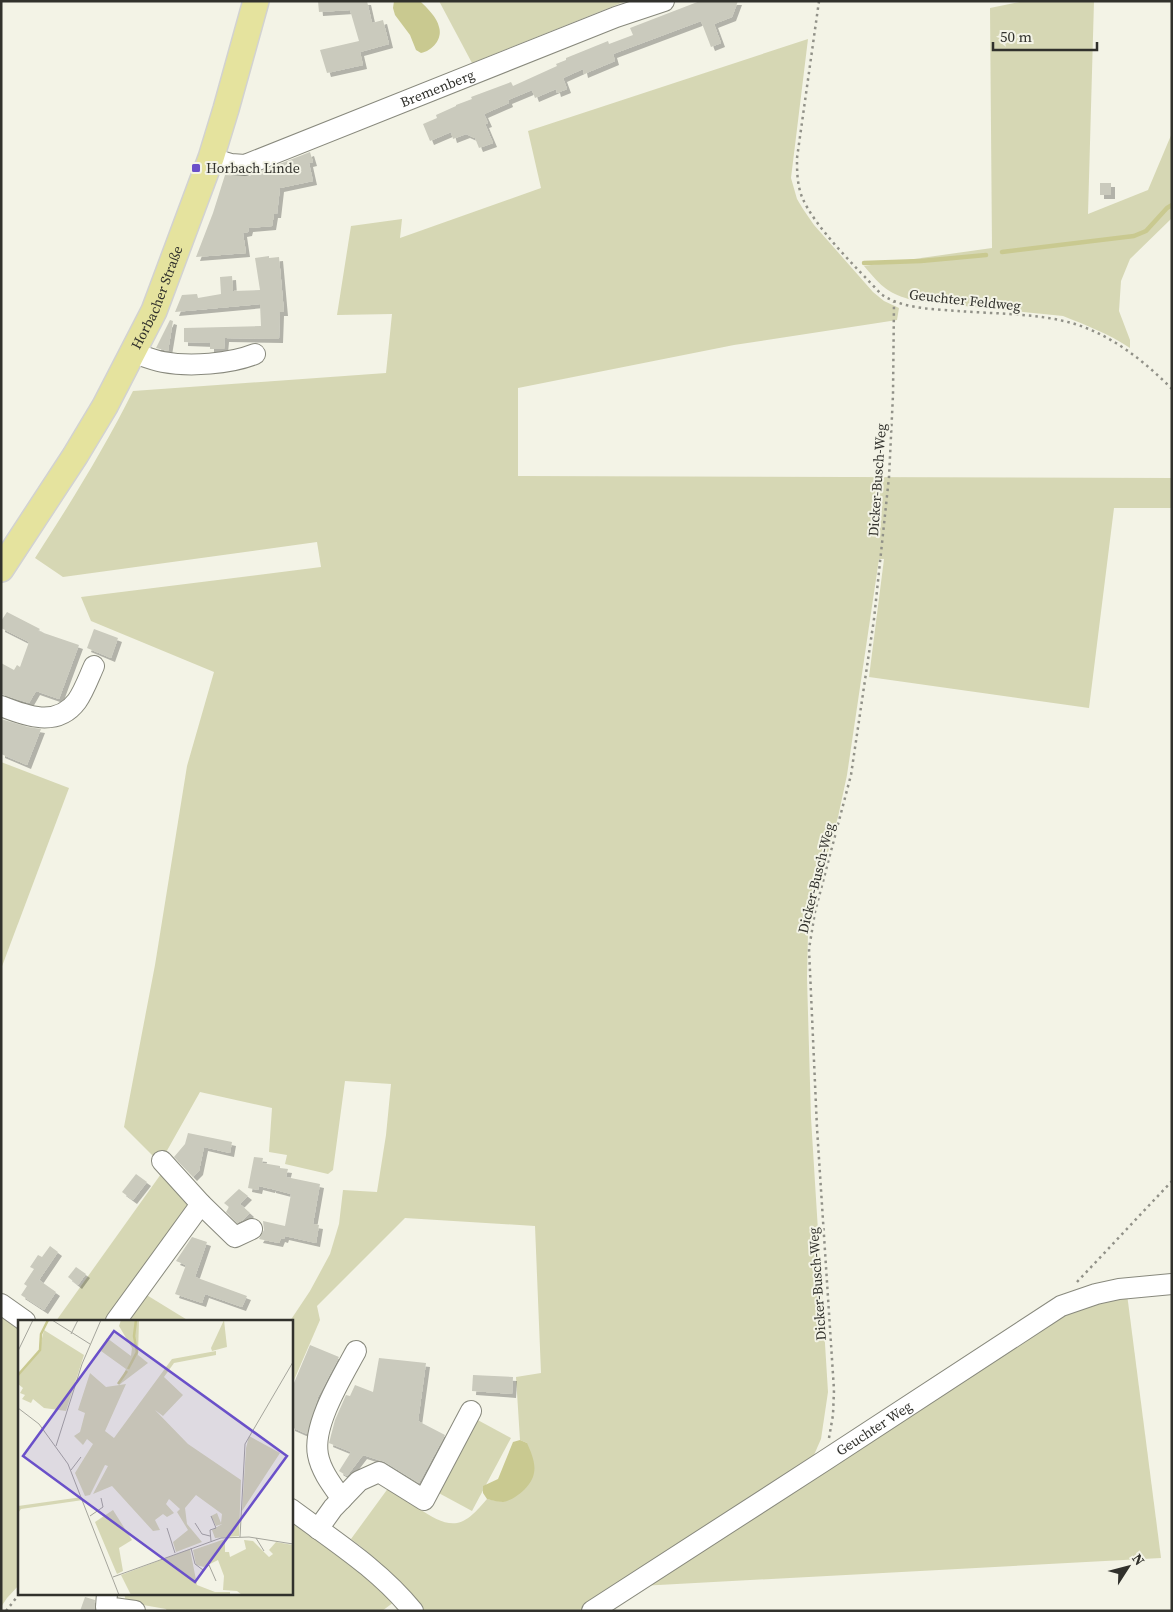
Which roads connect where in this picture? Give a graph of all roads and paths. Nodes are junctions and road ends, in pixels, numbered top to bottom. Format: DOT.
graph roads {
  1 [pos="256,1"];
  2 [pos="664,1"];
  3 [pos="819,1"];
  4 [pos="211,158"];
  5 [pos="894,302"];
  6 [pos="134,353"];
  7 [pos="255,354"];
  8 [pos="1172,389"];
  9 [pos="1,569"];
  10 [pos="94,666"];
  11 [pos="1,706"];
  12 [pos="162,1161"];
  13 [pos="1172,1181"];
  14 [pos="201,1204"];
  15 [pos="252,1229"];
  16 [pos="1172,1284"];
  17 [pos="1,1304"];
  18 [pos="1061,1306"];
  19 [pos="24,1320"];
  20 [pos="117,1320"];
  21 [pos="356,1351"];
  22 [pos="472,1411"];
  23 [pos="824,1461"];
  24 [pos="342,1499"];
  25 [pos="292,1510"];
  26 [pos="318,1528"];
  27 [pos="19,1594"];
  28 [pos="106,1604"];
  29 [pos="6,1611"];
  30 [pos="135,1611"];
  31 [pos="413,1611"];
  32 [pos="592,1611"];
  1 -- 4 [label="main road, Horbacher Straße"];
  2 -- 4 [label="street, Bremenberg"];
  3 -- 5 [label="path, Geuchter Feldweg"];
  4 -- 6 [label="main road, Horbacher Straße"];
  5 -- 8 [label="path, Geuchter Feldweg"];
  5 -- 23 [label="path, Dicker-Busch-Weg"];
  6 -- 7 [label="street"];
  6 -- 9 [label="main road, Horbacher Straße"];
  10 -- 11 [label="street"];
  12 -- 14 [label="street"];
  13 -- 18 [label="path"];
  14 -- 15 [label="street"];
  14 -- 20 [label="street"];
  16 -- 18 [label="street, Geuchter Weg"];
  17 -- 19 [label="street"];
  18 -- 23 [label="street, Geuchter Weg"];
  21 -- 24 [label="street"];
  22 -- 24 [label="street"];
  23 -- 32 [label="street, Geuchter Weg"];
  24 -- 26 [label="street"];
  25 -- 26 [label="street"];
  26 -- 31 [label="street"];
  27 -- 29 [label="path"];
  28 -- 30 [label="street"];
}
